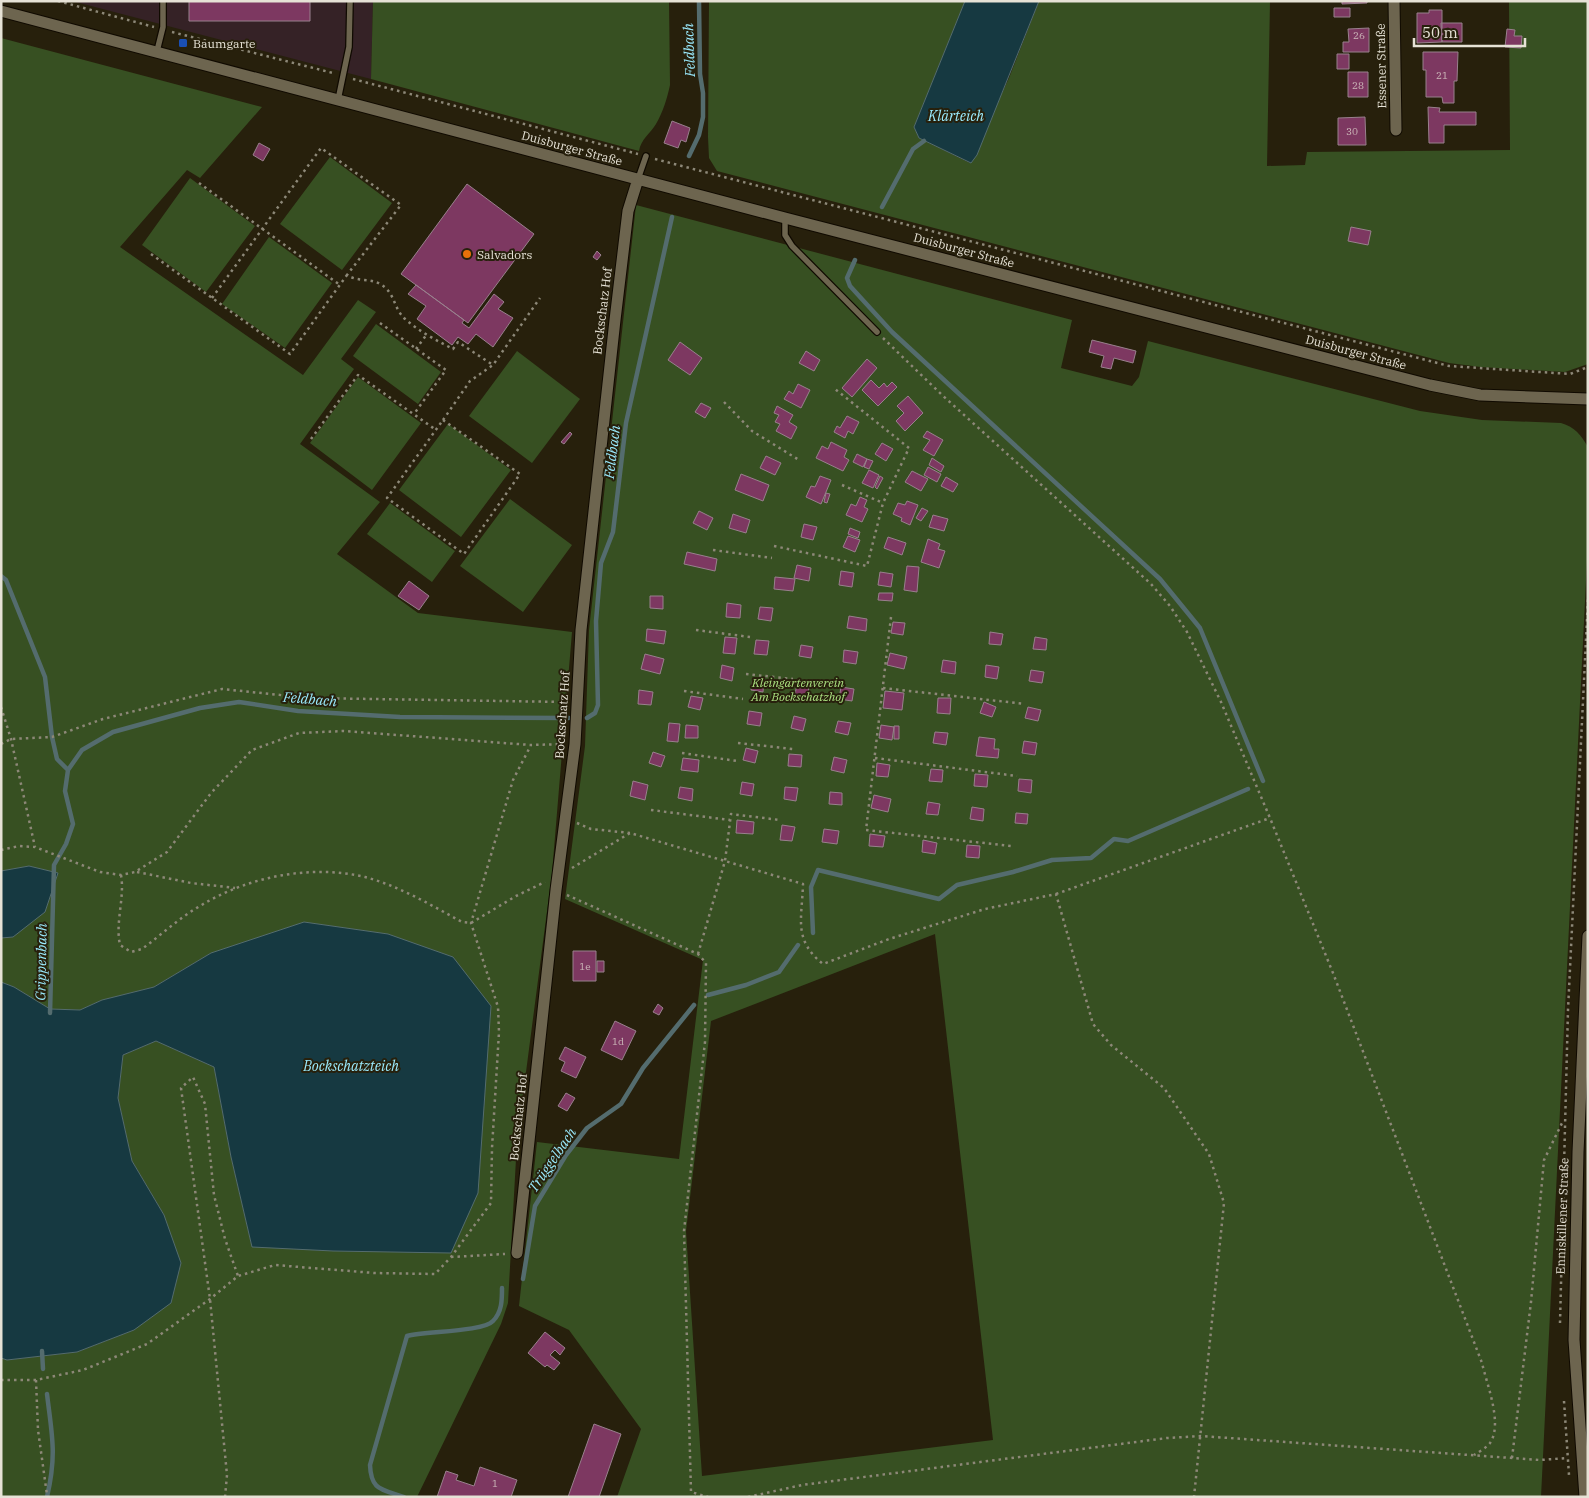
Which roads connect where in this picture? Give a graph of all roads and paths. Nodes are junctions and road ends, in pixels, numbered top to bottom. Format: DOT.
graph roads {
  1 [pos="163,1"];
  2 [pos="350,1"];
  3 [pos="1394,1"];
  4 [pos="1,11"];
  5 [pos="157,52"];
  6 [pos="338,100"];
  7 [pos="1396,130"];
  8 [pos="646,156"];
  9 [pos="638,179"];
  10 [pos="199,183"];
  11 [pos="785,218"];
  12 [pos="261,228"];
  13 [pos="151,254"];
  14 [pos="347,275"];
  15 [pos="340,285"];
  16 [pos="212,298"];
  17 [pos="540,298"];
  18 [pos="380,323"];
  19 [pos="877,332"];
  20 [pos="426,334"];
  21 [pos="416,349"];
  22 [pos="493,365"];
  23 [pos="1588,367"];
  24 [pos="835,390"];
  25 [pos="1588,399"];
  26 [pos="724,402"];
  27 [pos="414,414"];
  28 [pos="443,420"];
  29 [pos="436,430"];
  30 [pos="311,439"];
  31 [pos="799,460"];
  32 [pos="842,485"];
  33 [pos="883,503"];
  34 [pos="774,546"];
  35 [pos="713,550"];
  36 [pos="772,558"];
  37 [pos="891,617"];
  38 [pos="696,630"];
  39 [pos="750,636"];
  40 [pos="746,674"];
  41 [pos="793,679"];
  42 [pos="883,688"];
  43 [pos="684,691"];
  44 [pos="743,699"];
  45 [pos="577,702"];
  46 [pos="1025,704"];
  47 [pos="1,707"];
  48 [pos="11,739"];
  49 [pos="738,743"];
  50 [pos="1,744"];
  51 [pos="575,744"];
  52 [pos="531,745"];
  53 [pos="793,749"];
  54 [pos="682,753"];
  55 [pos="875,758"];
  56 [pos="737,761"];
  57 [pos="1017,776"];
  58 [pos="651,810"];
  59 [pos="564,818"];
  60 [pos="1270,818"];
  61 [pos="730,820"];
  62 [pos="780,820"];
  63 [pos="630,833"];
  64 [pos="35,846"];
  65 [pos="1011,846"];
  66 [pos="1,850"];
  67 [pos="724,861"];
  68 [pos="136,872"];
  69 [pos="121,875"];
  70 [pos="557,876"];
  71 [pos="237,888"];
  72 [pos="556,890"];
  73 [pos="1056,894"];
  74 [pos="471,923"];
  75 [pos="1588,936"];
  76 [pos="698,954"];
  77 [pos="1564,1119"];
  78 [pos="517,1253"];
  79 [pos="451,1257"];
  80 [pos="238,1276"];
  81 [pos="210,1300"];
  82 [pos="1,1380"];
  83 [pos="36,1380"];
  84 [pos="1201,1436"];
  85 [pos="1474,1455"];
  86 [pos="1512,1458"];
  87 [pos="1567,1458"];
  88 [pos="47,1495"];
  89 [pos="224,1497"];
  90 [pos="708,1497"];
  91 [pos="748,1497"];
  92 [pos="1194,1497"];
  93 [pos="1585,1497"];
  1 -- 5 [label="lane"];
  2 -- 6 [label="lane"];
  3 -- 7 [label="street, Essener Straße"];
  4 -- 5 [label="street, Duisburger Straße"];
  5 -- 6 [label="street, Duisburger Straße"];
  6 -- 9 [label="street, Duisburger Straße"];
  8 -- 9 [label="lane"];
  8 -- 23 [label="path"];
  9 -- 11 [label="street, Duisburger Straße"];
  9 -- 45 [label="street, Bockschatz Hof"];
  10 -- 12 [label="path"];
  11 -- 19 [label="lane"];
  11 -- 25 [label="street, Duisburger Straße"];
  12 -- 14 [label="path"];
  12 -- 15 [label="path"];
  12 -- 16 [label="path"];
  13 -- 16 [label="path"];
  14 -- 15 [label="path"];
  14 -- 20 [label="path"];
  15 -- 16 [label="path"];
  17 -- 22 [label="path"];
  18 -- 21 [label="path"];
  19 -- 60 [label="path"];
  20 -- 21 [label="path"];
  20 -- 22 [label="path"];
  21 -- 27 [label="path"];
  22 -- 28 [label="path"];
  24 -- 33 [label="path"];
  26 -- 31 [label="path"];
  27 -- 29 [label="path"];
  27 -- 30 [label="path"];
  28 -- 29 [label="path"];
  28 -- 29 [label="path"];
  32 -- 33 [label="path"];
  33 -- 34 [label="path"];
  35 -- 36 [label="path"];
  37 -- 42 [label="path"];
  38 -- 39 [label="path"];
  40 -- 41 [label="path"];
  42 -- 46 [label="path"];
  42 -- 55 [label="path"];
  43 -- 44 [label="path"];
  45 -- 48 [label="path"];
  45 -- 51 [label="street, Bockschatz Hof"];
  47 -- 48 [label="path"];
  48 -- 50 [label="path"];
  48 -- 64 [label="path"];
  49 -- 53 [label="path"];
  51 -- 52 [label="path"];
  51 -- 59 [label="street, Bockschatz Hof"];
  52 -- 68 [label="path"];
  52 -- 74 [label="path"];
  54 -- 56 [label="path"];
  55 -- 57 [label="path"];
  55 -- 65 [label="path"];
  58 -- 61 [label="path"];
  59 -- 63 [label="path"];
  59 -- 70 [label="street, Bockschatz Hof"];
  60 -- 73 [label="path"];
  60 -- 85 [label="path"];
  61 -- 62 [label="path"];
  61 -- 67 [label="path"];
  63 -- 67 [label="path"];
  63 -- 70 [label="path"];
  64 -- 66 [label="path"];
  64 -- 69 [label="path"];
  67 -- 73 [label="path"];
  67 -- 76 [label="path"];
  68 -- 69 [label="path"];
  68 -- 71 [label="path"];
  69 -- 71 [label="path"];
  70 -- 72 [label="street, Bockschatz Hof"];
  70 -- 74 [label="path"];
  71 -- 74 [label="path"];
  72 -- 76 [label="path"];
  72 -- 78 [label="street, Bockschatz Hof"];
  73 -- 84 [label="path"];
  74 -- 79 [label="path"];
  75 -- 93 [label="street, Enniskillener Straße"];
  76 -- 90 [label="path"];
  77 -- 86 [label="path"];
  78 -- 79 [label="path"];
  79 -- 80 [label="path"];
  80 -- 81 [label="path"];
  80 -- 81 [label="path"];
  81 -- 83 [label="path"];
  81 -- 89 [label="path"];
  82 -- 83 [label="path"];
  83 -- 88 [label="path"];
  84 -- 85 [label="path"];
  84 -- 91 [label="path"];
  84 -- 92 [label="path"];
  85 -- 86 [label="path"];
  86 -- 87 [label="path"];
}
